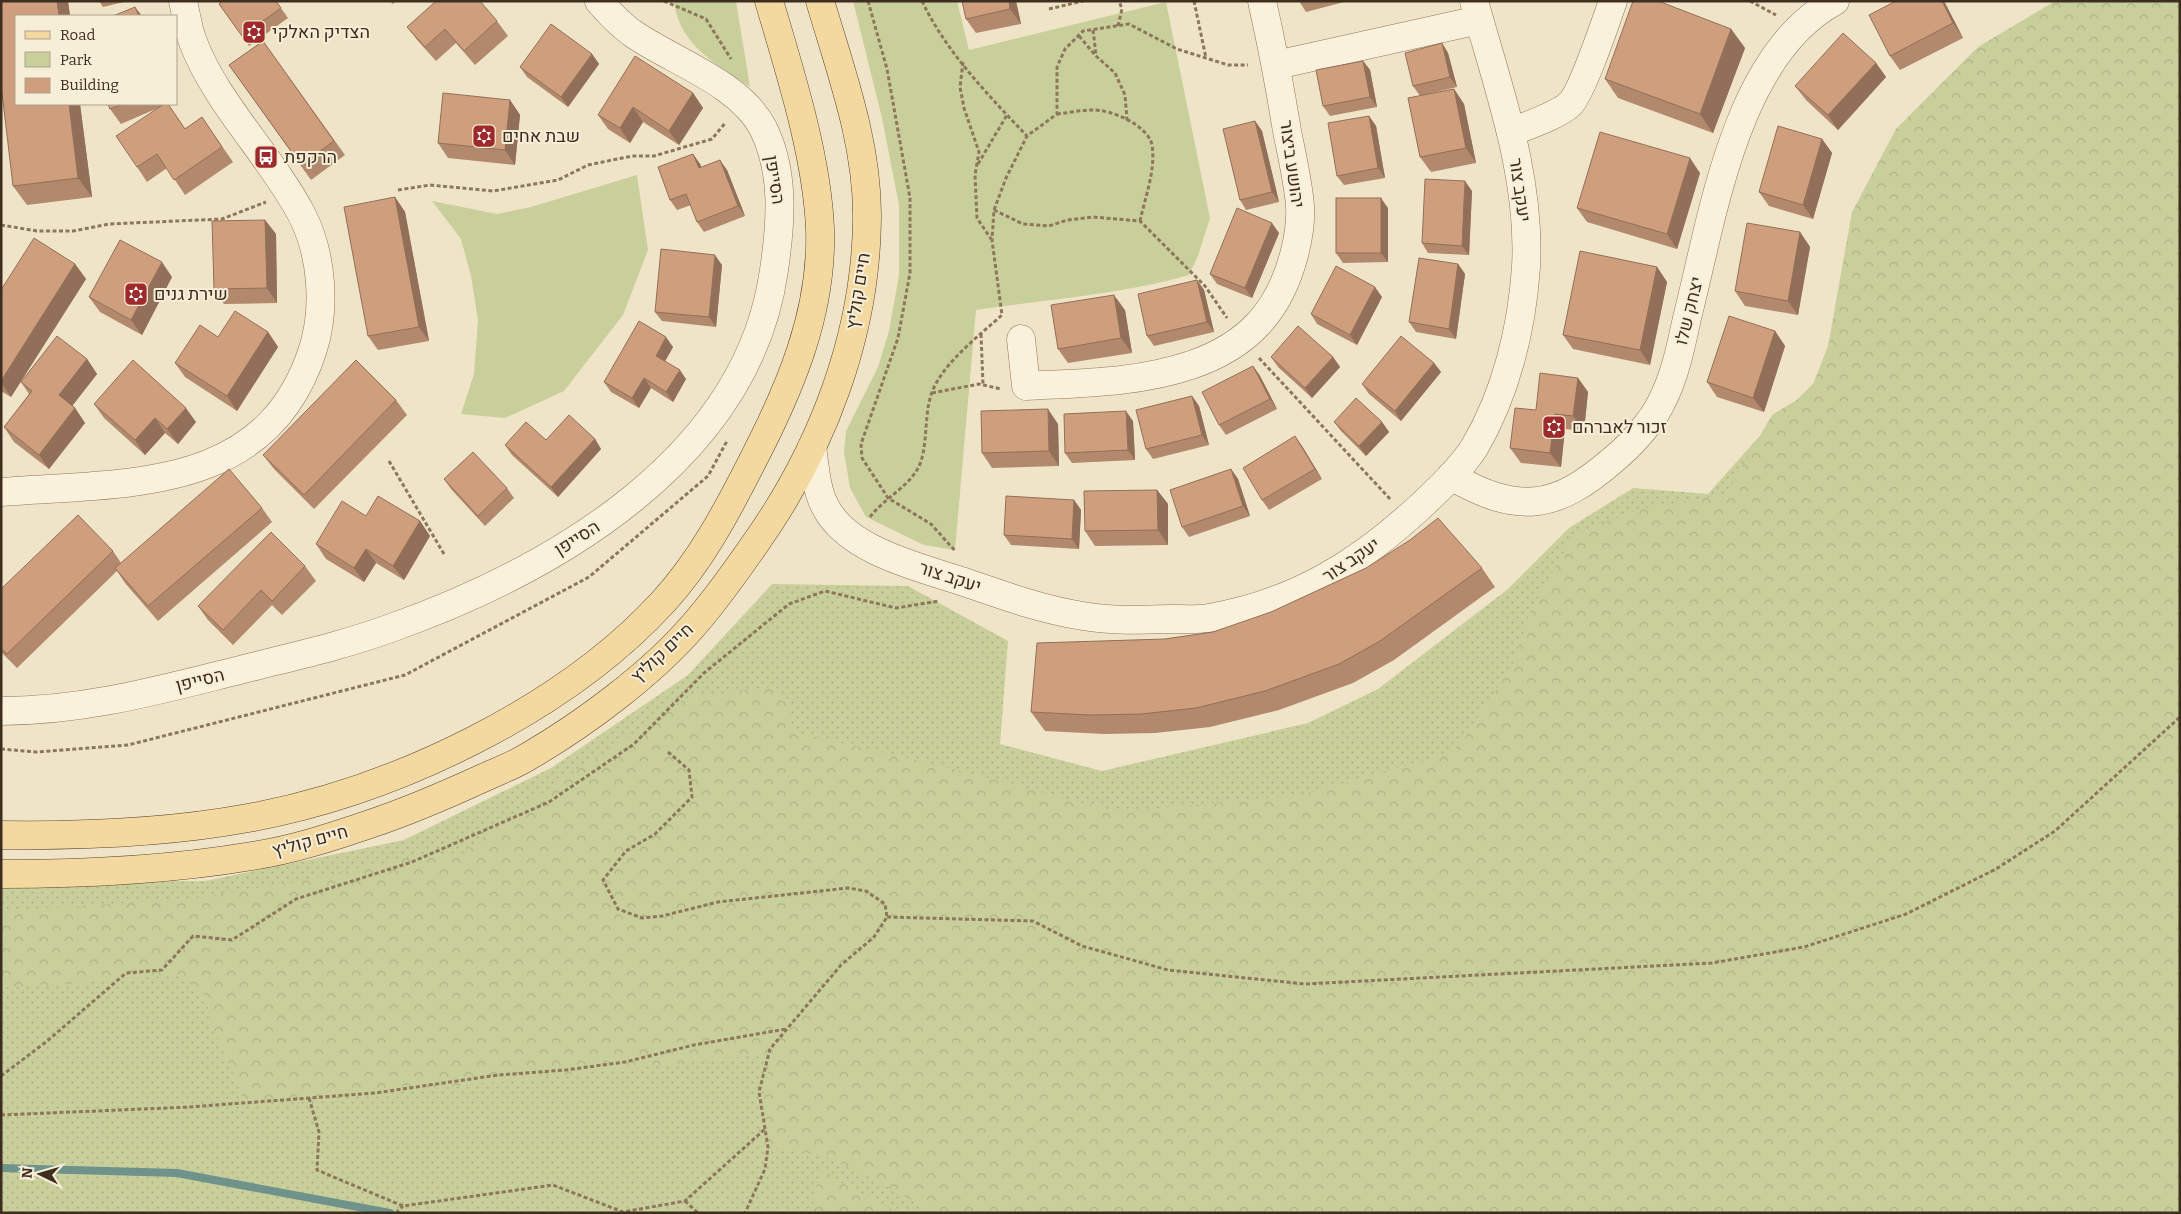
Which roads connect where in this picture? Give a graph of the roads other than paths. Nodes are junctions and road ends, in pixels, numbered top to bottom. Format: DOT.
graph roads {
  1 [pos="182,1"];
  2 [pos="599,1"];
  3 [pos="626,1"];
  4 [pos="769,1"];
  5 [pos="820,1"];
  6 [pos="1262,1"];
  7 [pos="1613,1"];
  8 [pos="1835,1"];
  9 [pos="1477,10"];
  10 [pos="671,54"];
  11 [pos="1276,65"];
  12 [pos="1511,132"];
  13 [pos="1020,339"];
  14 [pos="812,447"];
  15 [pos="1450,476"];
  16 [pos="1,492"];
  17 [pos="1,711"];
  18 [pos="1,835"];
  19 [pos="1,874"];
  1 -- 16 [label="street"];
  2 -- 10 [label="street, הסייפן"];
  3 -- 10 [label="street, הסייפן"];
  4 -- 18 [label="main road, חיים קוליץ"];
  5 -- 14 [label="main road, חיים קוליץ"];
  6 -- 11 [label="street, יהושע ביצור"];
  7 -- 12 [label="street"];
  8 -- 15 [label="street, יצחק שלו"];
  9 -- 11 [label="street"];
  9 -- 12 [label="street, יעקב צור"];
  10 -- 17 [label="street, הסייפן"];
  11 -- 13 [label="street, יהושע ביצור"];
  12 -- 15 [label="street, יעקב צור"];
  14 -- 15 [label="street, יעקב צור"];
  14 -- 19 [label="main road, חיים קוליץ"];
}
